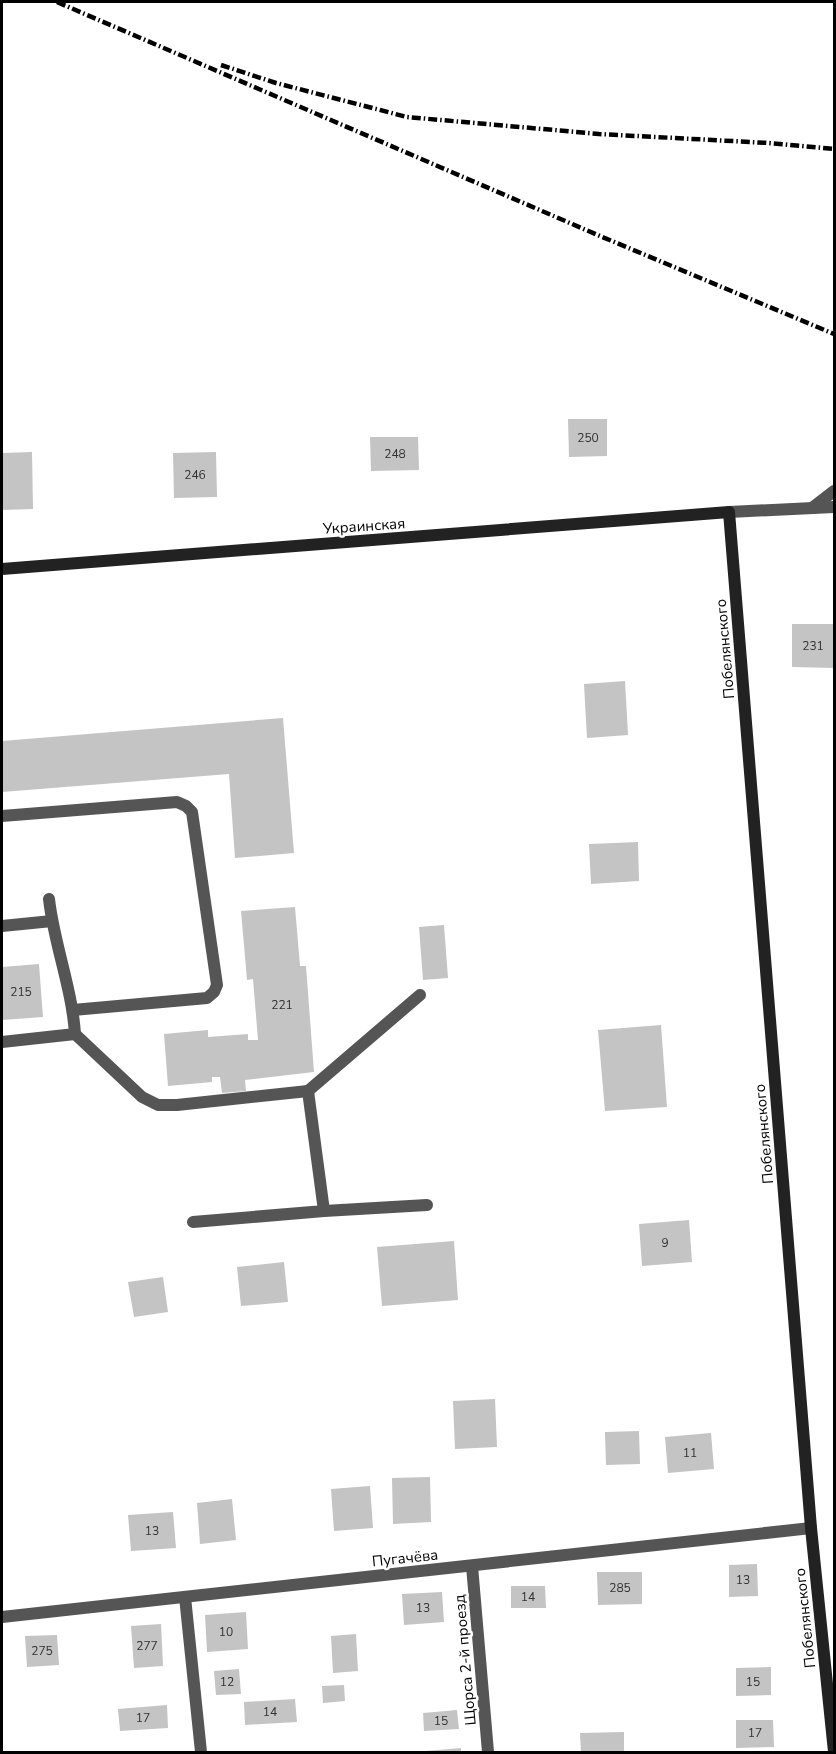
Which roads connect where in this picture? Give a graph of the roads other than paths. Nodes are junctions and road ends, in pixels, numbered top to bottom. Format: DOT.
graph roads {
  1 [pos="834,491"];
  2 [pos="834,507"];
  3 [pos="812,508"];
  4 [pos="729,512"];
  5 [pos="2,569"];
  6 [pos="2,816"];
  7 [pos="49,899"];
  8 [pos="52,921"];
  9 [pos="2,926"];
  10 [pos="420,995"];
  11 [pos="73,1010"];
  12 [pos="75,1034"];
  13 [pos="2,1042"];
  14 [pos="308,1091"];
  15 [pos="427,1205"];
  16 [pos="324,1211"];
  17 [pos="193,1222"];
  18 [pos="811,1528"];
  19 [pos="472,1566"];
  20 [pos="185,1597"];
  21 [pos="2,1617"];
  22 [pos="201,1752"];
  23 [pos="488,1752"];
  24 [pos="834,1752"];
  1 -- 3 [label="street"];
  2 -- 3 [label="street"];
  3 -- 4 [label="street"];
  4 -- 5 [label="street, Украинская"];
  4 -- 18 [label="street, Побелянского"];
  6 -- 11 [label="street"];
  7 -- 8 [label="street"];
  8 -- 9 [label="street"];
  8 -- 11 [label="street"];
  10 -- 14 [label="street"];
  11 -- 12 [label="street"];
  12 -- 13 [label="street"];
  12 -- 14 [label="street"];
  14 -- 16 [label="street"];
  15 -- 16 [label="street"];
  16 -- 17 [label="street"];
  18 -- 19 [label="street, Пугачёва"];
  18 -- 24 [label="street, Побелянского"];
  19 -- 20 [label="street, Пугачёва"];
  19 -- 23 [label="street, Щорса 2-й проезд"];
  20 -- 21 [label="street, Пугачёва"];
  20 -- 22 [label="street"];
}
